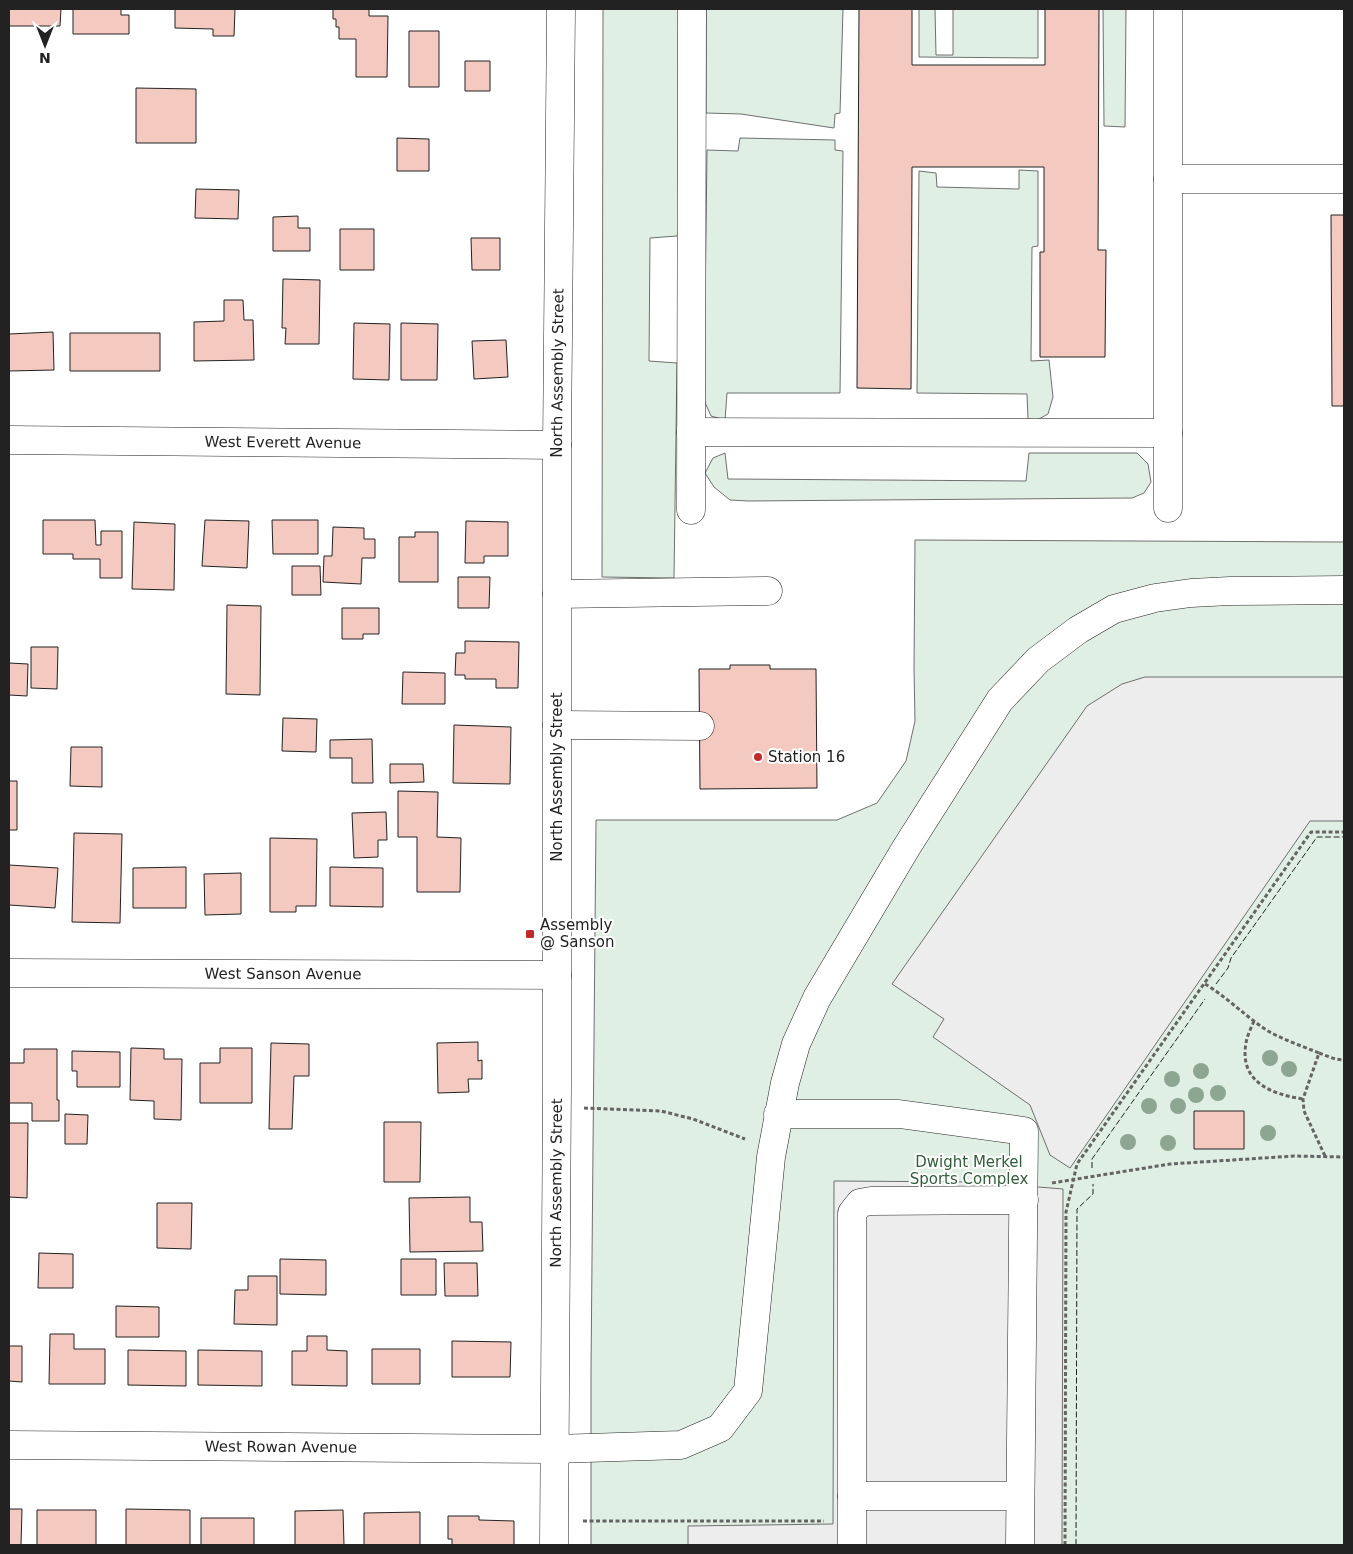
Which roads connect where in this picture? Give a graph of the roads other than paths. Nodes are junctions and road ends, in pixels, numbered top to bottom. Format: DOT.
graph roads {
  1 [pos="561,9"];
  2 [pos="692,9"];
  3 [pos="1168,9"];
  4 [pos="1168,179"];
  5 [pos="1344,179"];
  6 [pos="691,432"];
  7 [pos="1168,433"];
  8 [pos="9,440"];
  9 [pos="557,445"];
  10 [pos="1168,508"];
  11 [pos="691,510"];
  12 [pos="1344,590"];
  13 [pos="768,591"];
  14 [pos="557,594"];
  15 [pos="557,724"];
  16 [pos="700,726"];
  17 [pos="9,973"];
  18 [pos="557,975"];
  19 [pos="778,1114"];
  20 [pos="1024,1193"];
  21 [pos="9,1446"];
  22 [pos="555,1449"];
  23 [pos="1020,1496"];
  24 [pos="852,1521"];
  25 [pos="554,1533"];
  26 [pos="1020,1545"];
  1 -- 9 [label="street, North Assembly Street"];
  2 -- 6 [label="street"];
  3 -- 4 [label="street"];
  4 -- 5 [label="street"];
  4 -- 7 [label="street"];
  6 -- 7 [label="street"];
  6 -- 11 [label="street"];
  7 -- 10 [label="street"];
  8 -- 9 [label="street, West Everett Avenue"];
  9 -- 14 [label="street, North Assembly Street"];
  12 -- 19 [label="street, West Rowan Avenue"];
  13 -- 14 [label="street"];
  14 -- 15 [label="street, North Assembly Street"];
  15 -- 16 [label="street"];
  15 -- 18 [label="street, North Assembly Street"];
  17 -- 18 [label="street, West Sanson Avenue"];
  18 -- 22 [label="street, North Assembly Street"];
  19 -- 20 [label="street"];
  19 -- 22 [label="street, West Rowan Avenue"];
  20 -- 23 [label="street"];
  20 -- 24 [label="street"];
  21 -- 22 [label="street, West Rowan Avenue"];
  22 -- 25 [label="street, North Assembly Street"];
  23 -- 24 [label="street"];
  23 -- 26 [label="street"];
}
